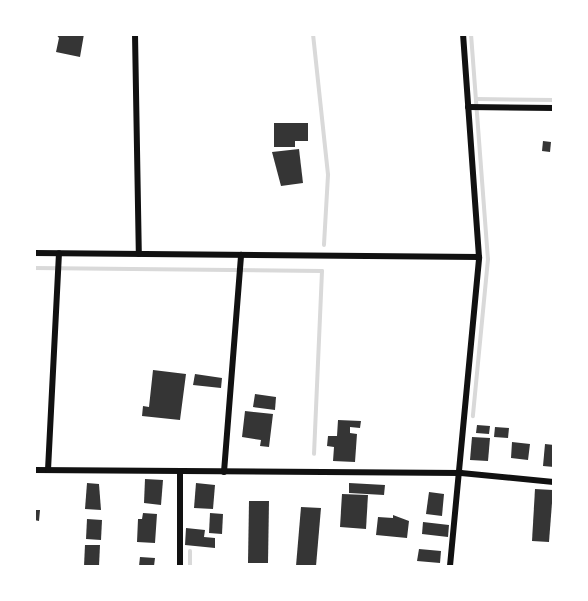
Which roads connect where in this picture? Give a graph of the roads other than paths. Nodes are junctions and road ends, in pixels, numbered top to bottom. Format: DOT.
graph roads {
  1 [pos="135,34"];
  2 [pos="463,34"];
  3 [pos="470,107"];
  4 [pos="554,108"];
  5 [pos="34,253"];
  6 [pos="59,253"];
  7 [pos="139,254"];
  8 [pos="241,255"];
  9 [pos="479,257"];
  10 [pos="34,470"];
  11 [pos="48,470"];
  12 [pos="180,472"];
  13 [pos="224,472"];
  14 [pos="461,473"];
  15 [pos="554,482"];
  16 [pos="180,567"];
  17 [pos="450,567"];
  1 -- 7 [label="street"];
  2 -- 3 [label="street"];
  3 -- 4 [label="street"];
  3 -- 9 [label="street"];
  5 -- 6 [label="street"];
  6 -- 7 [label="street"];
  6 -- 11 [label="street"];
  7 -- 8 [label="street"];
  8 -- 9 [label="street"];
  8 -- 13 [label="street"];
  9 -- 14 [label="street"];
  10 -- 11 [label="street"];
  11 -- 12 [label="street"];
  12 -- 13 [label="street"];
  12 -- 16 [label="street"];
  13 -- 14 [label="street"];
  14 -- 15 [label="street"];
  14 -- 17 [label="street"];
}
